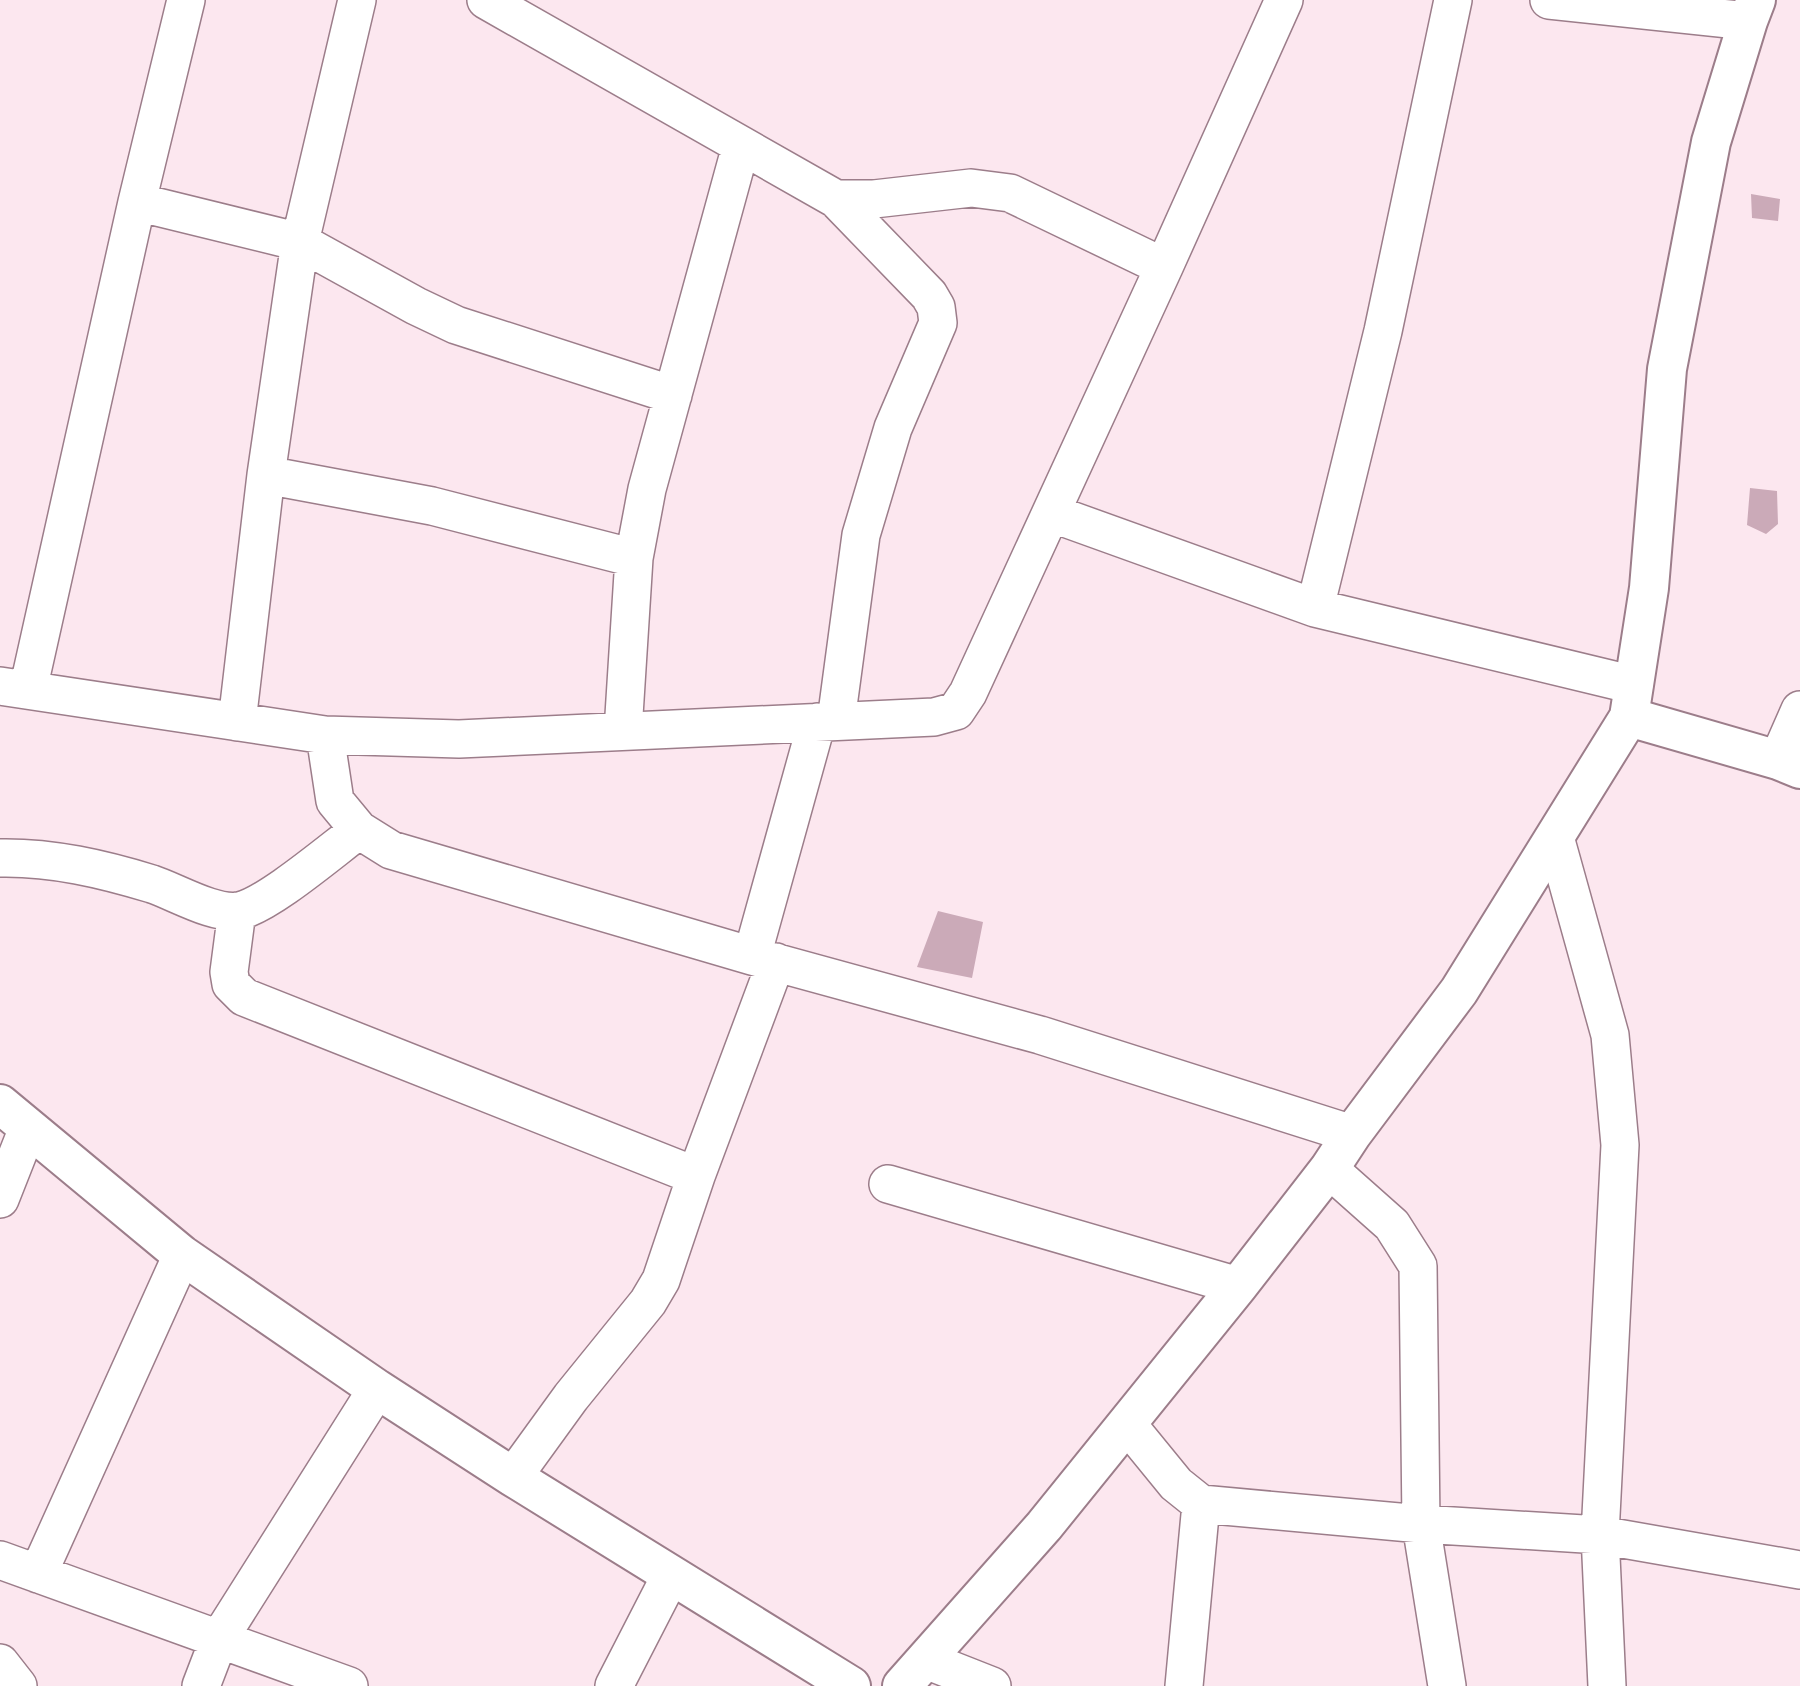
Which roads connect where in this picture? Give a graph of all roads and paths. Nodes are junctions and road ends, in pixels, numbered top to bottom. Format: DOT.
graph roads {
  1 [pos="186,0"];
  2 [pos="356,0"];
  3 [pos="486,0"];
  4 [pos="1284,0"];
  5 [pos="1453,0"];
  6 [pos="1549,0"];
  7 [pos="1752,10"];
  8 [pos="741,146"];
  9 [pos="836,199"];
  10 [pos="137,202"];
  11 [pos="300,242"];
  12 [pos="1164,267"];
  13 [pos="673,395"];
  14 [pos="266,475"];
  15 [pos="1051,513"];
  16 [pos="634,558"];
  17 [pos="1315,608"];
  18 [pos="14,688"];
  19 [pos="1631,701"];
  20 [pos="1800,710"];
  21 [pos="237,722"];
  22 [pos="826,722"];
  23 [pos="622,731"];
  24 [pos="325,735"];
  25 [pos="1789,765"];
  26 [pos="359,830"];
  27 [pos="1555,836"];
  28 [pos="0,858"];
  29 [pos="237,911"];
  30 [pos="764,959"];
  31 [pos="14,1116"];
  32 [pos="1352,1134"];
  33 [pos="1329,1169"];
  34 [pos="695,1176"];
  35 [pos="888,1184"];
  36 [pos="0,1199"];
  37 [pos="181,1255"];
  38 [pos="1238,1286"];
  39 [pos="377,1389"];
  40 [pos="1127,1424"];
  41 [pos="513,1477"];
  42 [pos="1200,1504"];
  43 [pos="1421,1524"];
  44 [pos="1600,1535"];
  45 [pos="0,1560"];
  46 [pos="1800,1570"];
  47 [pos="38,1574"];
  48 [pos="671,1575"];
  49 [pos="219,1639"];
  50 [pos="0,1663"];
  51 [pos="914,1673"];
  52 [pos="18,1686"];
  53 [pos="201,1686"];
  54 [pos="349,1686"];
  55 [pos="614,1686"];
  56 [pos="851,1686"];
  57 [pos="992,1686"];
  58 [pos="1184,1686"];
  59 [pos="1447,1686"];
  60 [pos="1607,1686"];
  1 -- 10 [label="street"];
  2 -- 11 [label="street"];
  3 -- 8 [label="street"];
  4 -- 12 [label="street"];
  5 -- 17 [label="street"];
  6 -- 7 [label="street"];
  7 -- 19 [label="main road"];
  8 -- 9 [label="street"];
  8 -- 13 [label="street"];
  9 -- 12 [label="street"];
  9 -- 22 [label="street"];
  10 -- 11 [label="street"];
  10 -- 18 [label="street"];
  11 -- 13 [label="street"];
  11 -- 14 [label="street"];
  12 -- 15 [label="street"];
  13 -- 16 [label="street"];
  14 -- 16 [label="street"];
  14 -- 21 [label="street"];
  15 -- 17 [label="street"];
  15 -- 22 [label="street"];
  16 -- 23 [label="street"];
  17 -- 19 [label="street"];
  18 -- 21 [label="street"];
  19 -- 25 [label="main road"];
  19 -- 27 [label="main road"];
  20 -- 25 [label="street"];
  21 -- 24 [label="street"];
  22 -- 23 [label="street"];
  22 -- 30 [label="street"];
  23 -- 24 [label="street"];
  24 -- 26 [label="street"];
  26 -- 29 [label="street"];
  26 -- 30 [label="street"];
  27 -- 32 [label="main road"];
  27 -- 44 [label="street"];
  28 -- 29 [label="street"];
  29 -- 34 [label="street"];
  30 -- 32 [label="street"];
  30 -- 34 [label="street"];
  31 -- 36 [label="street"];
  31 -- 37 [label="main road"];
  32 -- 33 [label="main road"];
  33 -- 38 [label="main road"];
  33 -- 43 [label="street"];
  34 -- 41 [label="street"];
  35 -- 38 [label="street"];
  37 -- 39 [label="main road"];
  37 -- 47 [label="street"];
  38 -- 40 [label="main road"];
  39 -- 41 [label="main road"];
  39 -- 49 [label="street"];
  40 -- 42 [label="street"];
  40 -- 51 [label="main road"];
  41 -- 48 [label="main road"];
  42 -- 43 [label="street"];
  42 -- 58 [label="street"];
  43 -- 44 [label="street"];
  43 -- 59 [label="street"];
  44 -- 46 [label="street"];
  44 -- 60 [label="street"];
  45 -- 47 [label="street"];
  47 -- 49 [label="street"];
  48 -- 55 [label="street"];
  48 -- 56 [label="main road"];
  49 -- 53 [label="street"];
  49 -- 54 [label="street"];
  50 -- 52 [label="street"];
  51 -- 57 [label="street"];
}
